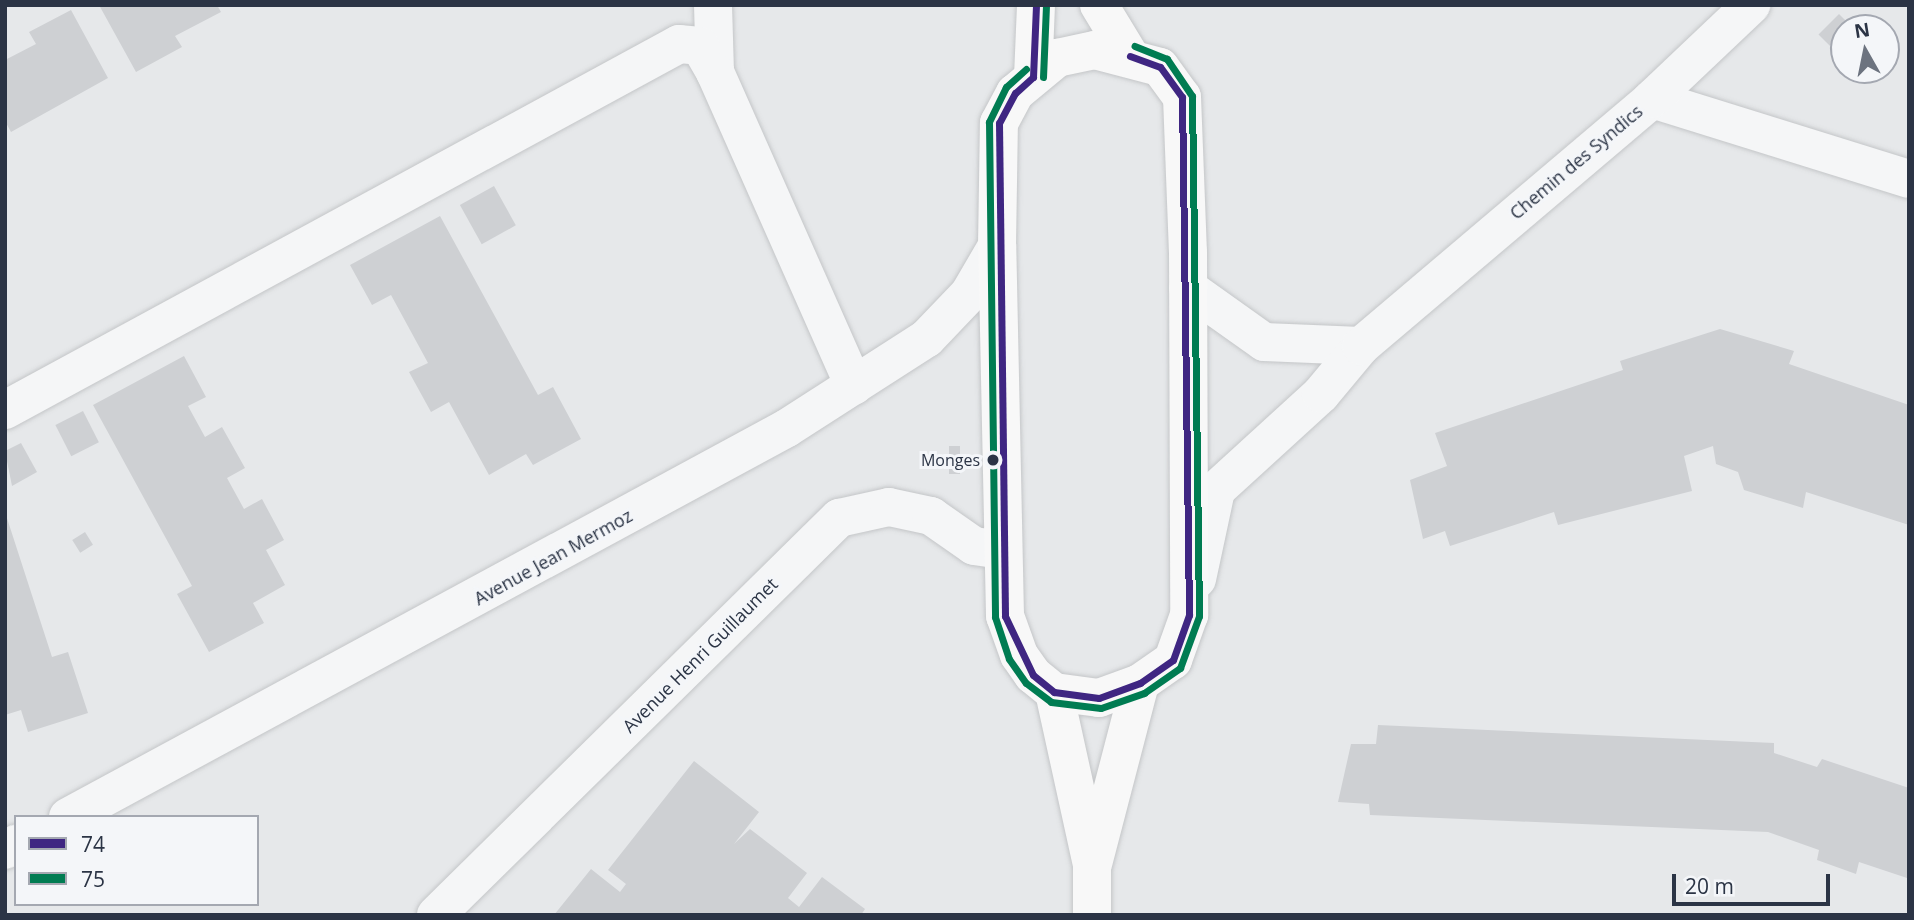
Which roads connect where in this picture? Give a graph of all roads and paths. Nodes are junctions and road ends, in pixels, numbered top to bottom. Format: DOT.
graph roads {
  1 [pos="685,5"];
  2 [pos="713,5"];
  3 [pos="1036,5"];
  4 [pos="1099,5"];
  5 [pos="1751,5"];
  6 [pos="698,54"];
  7 [pos="1130,56"];
  8 [pos="1033,77"];
  9 [pos="1652,99"];
  10 [pos="1909,179"];
  11 [pos="997,246"];
  12 [pos="1188,288"];
  13 [pos="1361,346"];
  14 [pos="854,386"];
  15 [pos="5,410"];
  16 [pos="1002,550"];
  17 [pos="1189,615"];
  18 [pos="1140,683"];
  19 [pos="1054,692"];
  20 [pos="72,815"];
  21 [pos="1093,864"];
  22 [pos="436,915"];
  23 [pos="1092,915"];
  1 -- 6 [label="street"];
  2 -- 6 [label="street"];
  3 -- 8 [label="main road"];
  4 -- 7 [label="main road"];
  5 -- 9 [label="street"];
  6 -- 14 [label="street"];
  6 -- 15 [label="street"];
  7 -- 8 [label="main road"];
  7 -- 12 [label="main road"];
  8 -- 11 [label="main road"];
  9 -- 10 [label="street, Chemin des Syndics"];
  9 -- 13 [label="street, Chemin des Syndics"];
  11 -- 14 [label="street, Avenue Jean Mermoz"];
  11 -- 16 [label="main road"];
  12 -- 13 [label="street"];
  12 -- 17 [label="main road"];
  13 -- 17 [label="street, Chemin des Syndics"];
  14 -- 20 [label="street, Avenue Jean Mermoz"];
  16 -- 19 [label="main road"];
  16 -- 22 [label="street, Avenue Henri Guillaumet"];
  17 -- 18 [label="main road"];
  18 -- 19 [label="main road"];
  18 -- 21 [label="main road"];
  19 -- 21 [label="main road"];
  21 -- 23 [label="main road"];
}
